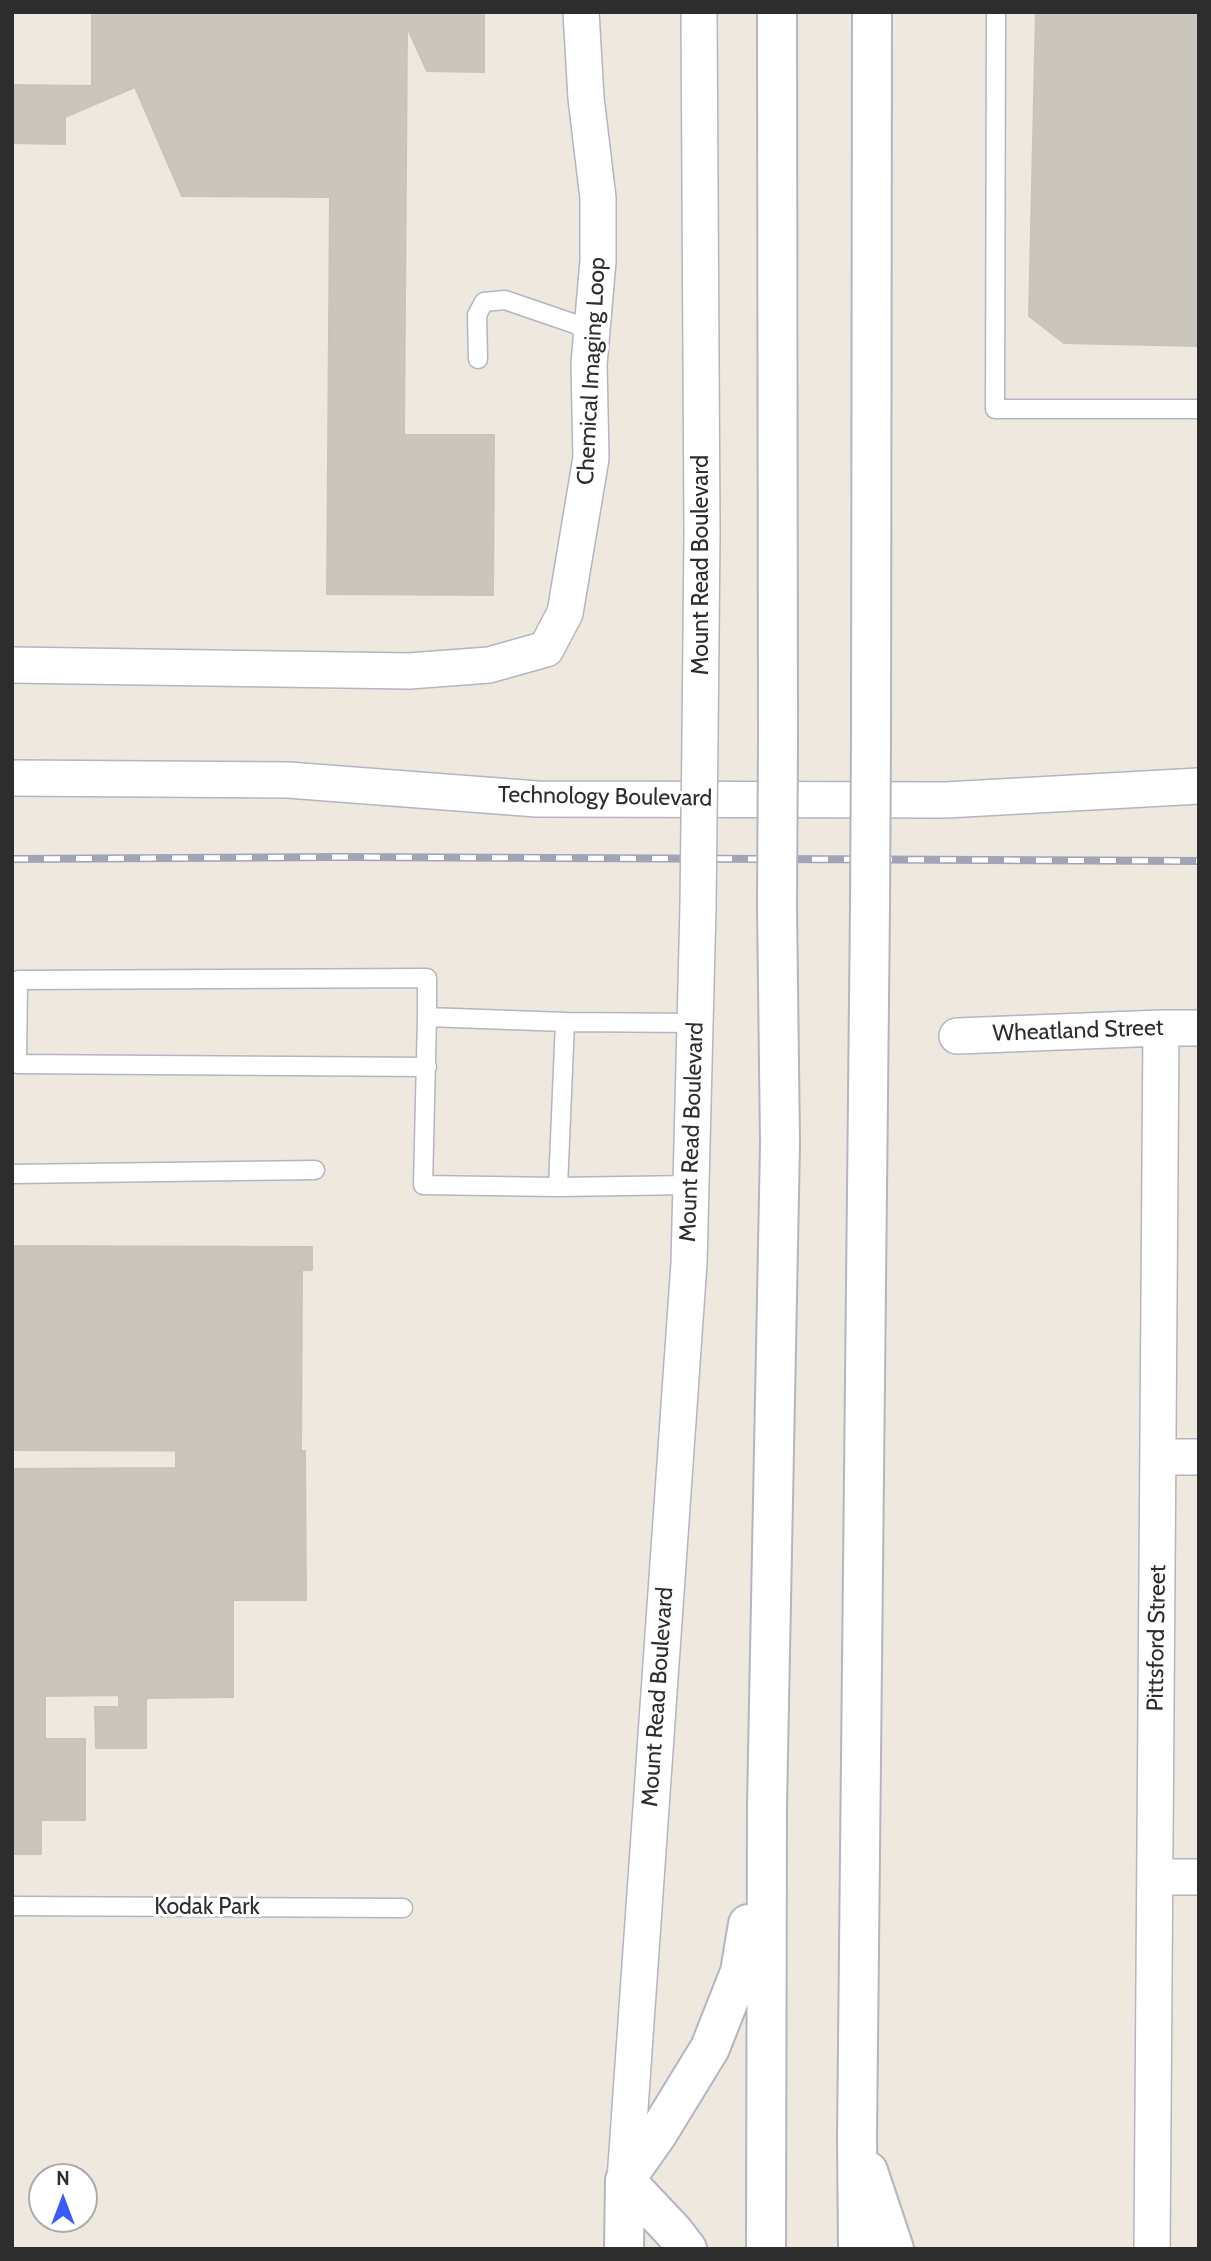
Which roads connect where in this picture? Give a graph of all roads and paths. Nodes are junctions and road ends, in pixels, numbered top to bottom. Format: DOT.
graph roads {
  1 [pos="581,12"];
  2 [pos="699,12"];
  3 [pos="776,12"];
  4 [pos="872,12"];
  5 [pos="996,12"];
  6 [pos="591,334"];
  7 [pos="478,359"];
  8 [pos="1199,409"];
  9 [pos="12,665"];
  10 [pos="12,778"];
  11 [pos="1199,786"];
  12 [pos="428,1017"];
  13 [pos="565,1022"];
  14 [pos="695,1023"];
  15 [pos="1161,1028"];
  16 [pos="1199,1028"];
  17 [pos="957,1036"];
  18 [pos="426,1067"];
  19 [pos="315,1170"];
  20 [pos="12,1174"];
  21 [pos="691,1185"];
  22 [pos="558,1187"];
  23 [pos="1159,1457"];
  24 [pos="1199,1457"];
  25 [pos="767,1805"];
  26 [pos="1155,1877"];
  27 [pos="1199,1877"];
  28 [pos="12,1906"];
  29 [pos="403,1909"];
  30 [pos="857,2137"];
  31 [pos="625,2180"];
  32 [pos="624,2249"];
  33 [pos="687,2249"];
  34 [pos="765,2249"];
  35 [pos="858,2249"];
  36 [pos="894,2249"];
  37 [pos="1152,2249"];
  1 -- 6 [label="street, Chemical Imaging Loop"];
  2 -- 14 [label="street, Mount Read Boulevard, bridge"];
  3 -- 25 [label="main road, bridge"];
  4 -- 30 [label="main road, bridge"];
  5 -- 8 [label="lane"];
  6 -- 7 [label="lane"];
  6 -- 9 [label="street, Chemical Imaging Loop"];
  10 -- 11 [label="street, Technology Boulevard"];
  12 -- 13 [label="lane"];
  12 -- 18 [label="lane"];
  12 -- 18 [label="lane"];
  13 -- 14 [label="lane"];
  13 -- 22 [label="lane"];
  14 -- 21 [label="street, Mount Read Boulevard"];
  15 -- 16 [label="street, Wheatland Street"];
  15 -- 17 [label="street, Wheatland Street"];
  15 -- 23 [label="street, Pittsford Street"];
  18 -- 22 [label="lane"];
  19 -- 20 [label="lane"];
  21 -- 22 [label="lane"];
  21 -- 31 [label="street, Mount Read Boulevard"];
  23 -- 24 [label="street"];
  23 -- 26 [label="street, Pittsford Street"];
  25 -- 31 [label="main road"];
  25 -- 34 [label="main road"];
  26 -- 27 [label="street"];
  26 -- 37 [label="street, Pittsford Street"];
  28 -- 29 [label="lane, Kodak Park"];
  30 -- 35 [label="main road"];
  30 -- 36 [label="main road"];
  31 -- 32 [label="main road, Mount Read Boulevard"];
  31 -- 33 [label="main road"];
}
